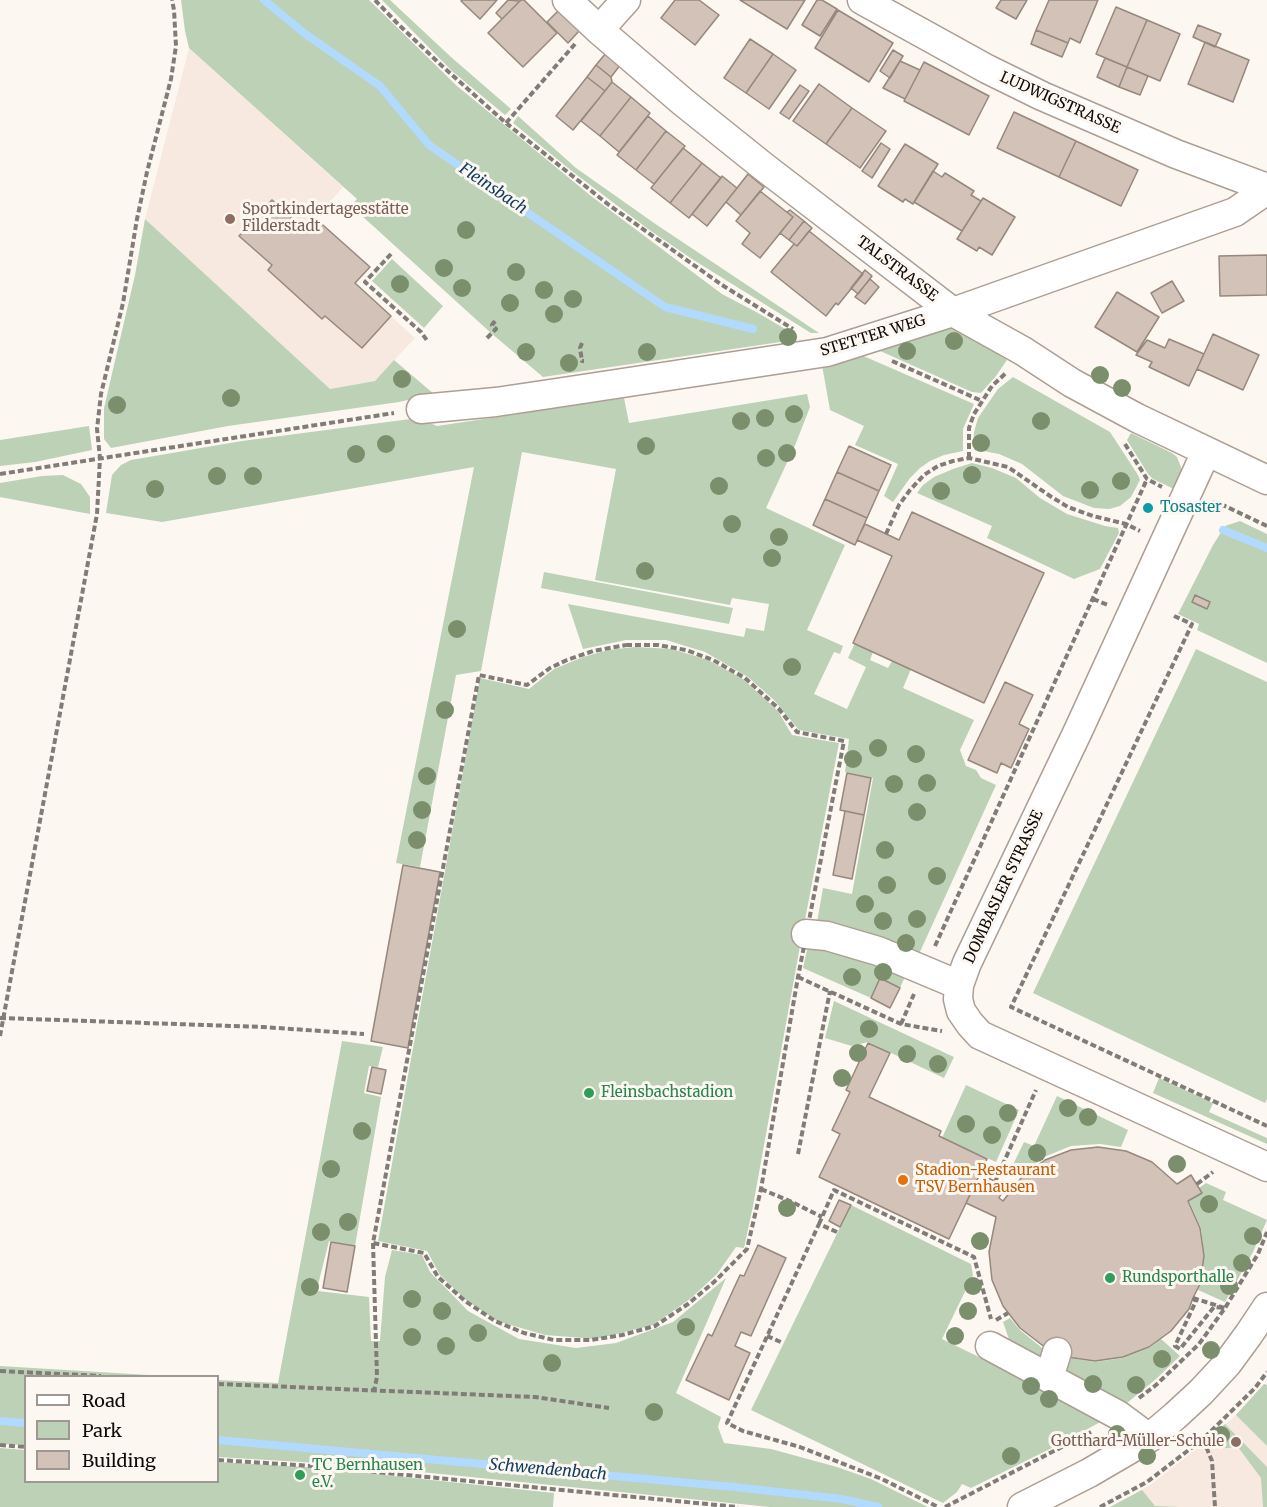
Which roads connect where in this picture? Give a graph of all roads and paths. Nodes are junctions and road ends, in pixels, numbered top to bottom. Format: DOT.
graph roads {
  1 [pos="172,0"];
  2 [pos="375,0"];
  3 [pos="567,0"];
  4 [pos="626,0"];
  5 [pos="862,0"];
  6 [pos="596,27"];
  7 [pos="506,123"];
  8 [pos="1267,189"];
  9 [pos="391,254"];
  10 [pos="953,312"];
  11 [pos="495,321"];
  12 [pos="487,338"];
  13 [pos="428,342"];
  14 [pos="854,343"];
  15 [pos="827,352"];
  16 [pos="1010,370"];
  17 [pos="982,401"];
  18 [pos="422,409"];
  19 [pos="1121,438"];
  20 [pos="1206,452"];
  21 [pos="100,458"];
  22 [pos="969,458"];
  23 [pos="0,474"];
  24 [pos="1267,480"];
  25 [pos="1126,524"];
  26 [pos="1143,532"];
  27 [pos="886,534"];
  28 [pos="1174,616"];
  29 [pos="806,934"];
  30 [pos="924,970"];
  31 [pos="798,977"];
  32 [pos="958,985"];
  33 [pos="830,991"];
  34 [pos="2,1018"];
  35 [pos="944,1031"];
  36 [pos="364,1034"];
  37 [pos="0,1036"];
  38 [pos="1038,1086"];
  39 [pos="1267,1126"];
  40 [pos="798,1154"];
  41 [pos="1267,1167"];
  42 [pos="1212,1174"];
  43 [pos="995,1182"];
  44 [pos="1197,1184"];
  45 [pos="761,1189"];
  46 [pos="822,1217"];
  47 [pos="819,1224"];
  48 [pos="837,1232"];
  49 [pos="373,1243"];
  50 [pos="1193,1298"];
  51 [pos="1267,1307"];
  52 [pos="1008,1313"];
  53 [pos="767,1336"];
  54 [pos="783,1343"];
  55 [pos="990,1346"];
  56 [pos="0,1371"];
  57 [pos="1267,1372"];
  58 [pos="67,1375"];
  59 [pos="219,1384"];
  60 [pos="374,1390"];
  61 [pos="609,1408"];
  62 [pos="1149,1438"];
  63 [pos="1203,1439"];
  64 [pos="0,1445"];
  65 [pos="24,1447"];
  66 [pos="219,1460"];
  67 [pos="738,1507"];
  68 [pos="938,1507"];
  69 [pos="1022,1507"];
  70 [pos="1100,1507"];
  71 [pos="1215,1507"];
  1 -- 21 [label="path"];
  2 -- 7 [label="path"];
  3 -- 6 [label="street, TALSTRASSE"];
  4 -- 6 [label="street"];
  5 -- 8 [label="street, LUDWIGSTRASSE"];
  6 -- 7 [label="path"];
  6 -- 10 [label="street, TALSTRASSE"];
  7 -- 15 [label="path"];
  8 -- 10 [label="street, STETTER WEG"];
  9 -- 13 [label="path"];
  10 -- 14 [label="street, STETTER WEG"];
  10 -- 20 [label="street, TALSTRASSE"];
  11 -- 12 [label="path"];
  14 -- 15 [label="street, STETTER WEG"];
  14 -- 17 [label="path"];
  15 -- 18 [label="street, STETTER WEG"];
  16 -- 17 [label="path"];
  17 -- 22 [label="path"];
  18 -- 21 [label="path"];
  19 -- 25 [label="path"];
  20 -- 24 [label="street, TALSTRASSE"];
  20 -- 32 [label="street, DOMBASLER STRASSE"];
  21 -- 23 [label="path"];
  21 -- 34 [label="path"];
  22 -- 25 [label="path"];
  22 -- 27 [label="path"];
  25 -- 26 [label="path"];
  25 -- 30 [label="path"];
  28 -- 39 [label="path"];
  29 -- 30 [label="street"];
  29 -- 31 [label="path"];
  29 -- 49 [label="path"];
  30 -- 32 [label="street"];
  31 -- 33 [label="path"];
  31 -- 45 [label="path"];
  32 -- 41 [label="street"];
  33 -- 35 [label="path"];
  33 -- 40 [label="path"];
  34 -- 36 [label="path"];
  34 -- 37 [label="path"];
  38 -- 43 [label="path"];
  42 -- 44 [label="path"];
  45 -- 46 [label="path"];
  45 -- 49 [label="path"];
  46 -- 47 [label="path"];
  46 -- 52 [label="path"];
  47 -- 48 [label="path"];
  47 -- 53 [label="path"];
  49 -- 60 [label="path"];
  50 -- 50 [label="path"];
  51 -- 62 [label="street"];
  53 -- 54 [label="path"];
  53 -- 68 [label="path"];
  55 -- 62 [label="street"];
  56 -- 58 [label="path"];
  57 -- 63 [label="path"];
  59 -- 60 [label="path"];
  60 -- 61 [label="path"];
  62 -- 69 [label="street"];
  63 -- 70 [label="path"];
  63 -- 71 [label="path"];
  64 -- 65 [label="path"];
  66 -- 67 [label="path"];
}
